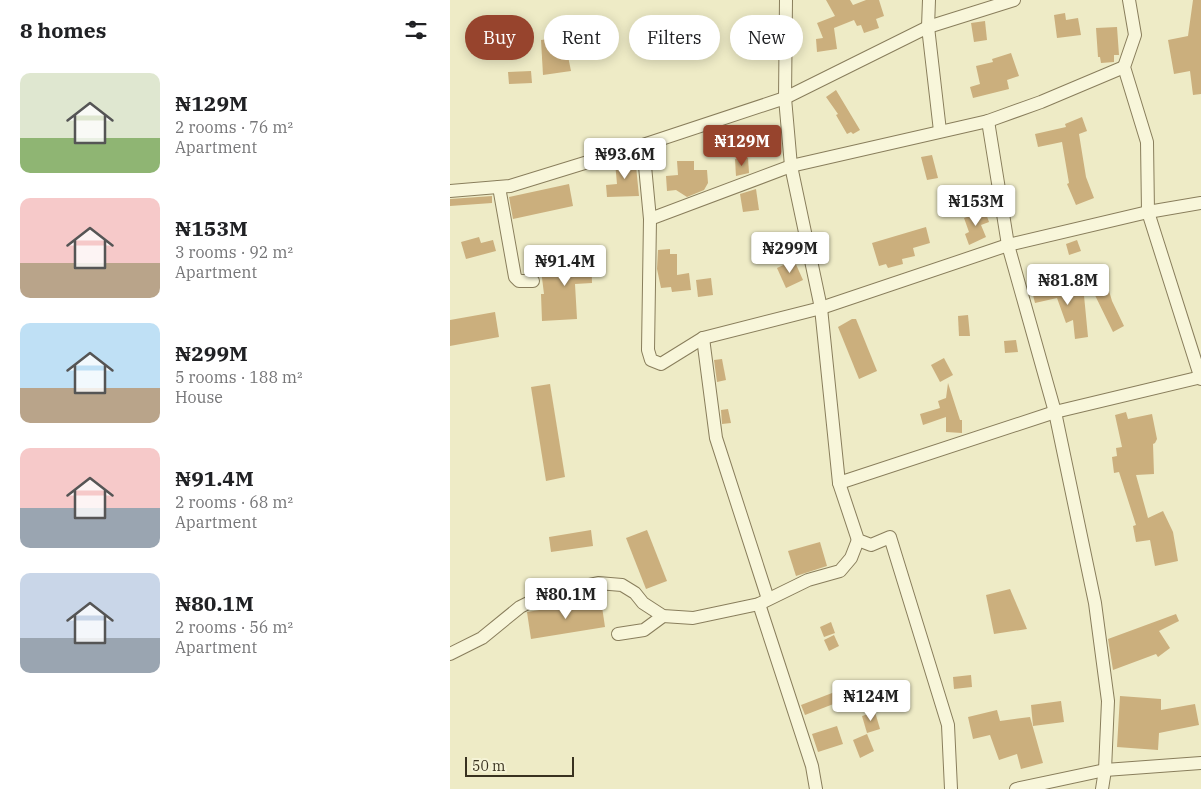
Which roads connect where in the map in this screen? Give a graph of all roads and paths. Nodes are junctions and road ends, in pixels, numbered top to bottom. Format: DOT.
graph roads {
  1 [pos="786,0"];
  2 [pos="929,0"];
  3 [pos="1014,0"];
  4 [pos="1129,0"];
  5 [pos="928,27"];
  6 [pos="1124,67"];
  7 [pos="785,98"];
  8 [pos="988,121"];
  9 [pos="940,130"];
  10 [pos="643,145"];
  11 [pos="791,166"];
  12 [pos="499,187"];
  13 [pos="450,190"];
  14 [pos="1201,203"];
  15 [pos="1148,212"];
  16 [pos="650,219"];
  17 [pos="1008,245"];
  18 [pos="533,280"];
  19 [pos="821,308"];
  20 [pos="703,338"];
  21 [pos="1201,378"];
  22 [pos="1055,412"];
  23 [pos="839,483"];
  24 [pos="858,540"];
  25 [pos="871,545"];
  26 [pos="851,558"];
  27 [pos="764,602"];
  28 [pos="663,616"];
  29 [pos="618,634"];
  30 [pos="450,654"];
  31 [pos="1201,763"];
  32 [pos="1106,770"];
  33 [pos="816,789"];
  34 [pos="951,789"];
  35 [pos="1016,789"];
  36 [pos="1102,789"];
  1 -- 7 [label="street"];
  2 -- 5 [label="street"];
  3 -- 5 [label="street"];
  4 -- 6 [label="street"];
  5 -- 7 [label="street"];
  5 -- 9 [label="street"];
  6 -- 8 [label="street"];
  6 -- 15 [label="street"];
  7 -- 10 [label="street"];
  7 -- 11 [label="street"];
  8 -- 9 [label="street"];
  8 -- 17 [label="street"];
  9 -- 11 [label="street"];
  10 -- 12 [label="street"];
  10 -- 16 [label="street"];
  11 -- 16 [label="street"];
  11 -- 19 [label="street"];
  12 -- 13 [label="street"];
  12 -- 18 [label="street"];
  14 -- 15 [label="street"];
  15 -- 17 [label="street"];
  15 -- 21 [label="street"];
  16 -- 20 [label="street"];
  17 -- 19 [label="street"];
  17 -- 22 [label="street"];
  19 -- 20 [label="street"];
  19 -- 23 [label="street"];
  20 -- 27 [label="street"];
  21 -- 22 [label="street"];
  22 -- 23 [label="street"];
  22 -- 32 [label="street"];
  23 -- 24 [label="street"];
  24 -- 25 [label="street"];
  24 -- 26 [label="street"];
  25 -- 26 [label="street"];
  25 -- 34 [label="street"];
  26 -- 27 [label="street"];
  27 -- 28 [label="street"];
  27 -- 33 [label="street"];
  28 -- 29 [label="street"];
  28 -- 30 [label="street"];
  31 -- 32 [label="street"];
  32 -- 35 [label="street"];
  32 -- 36 [label="street"];
}
